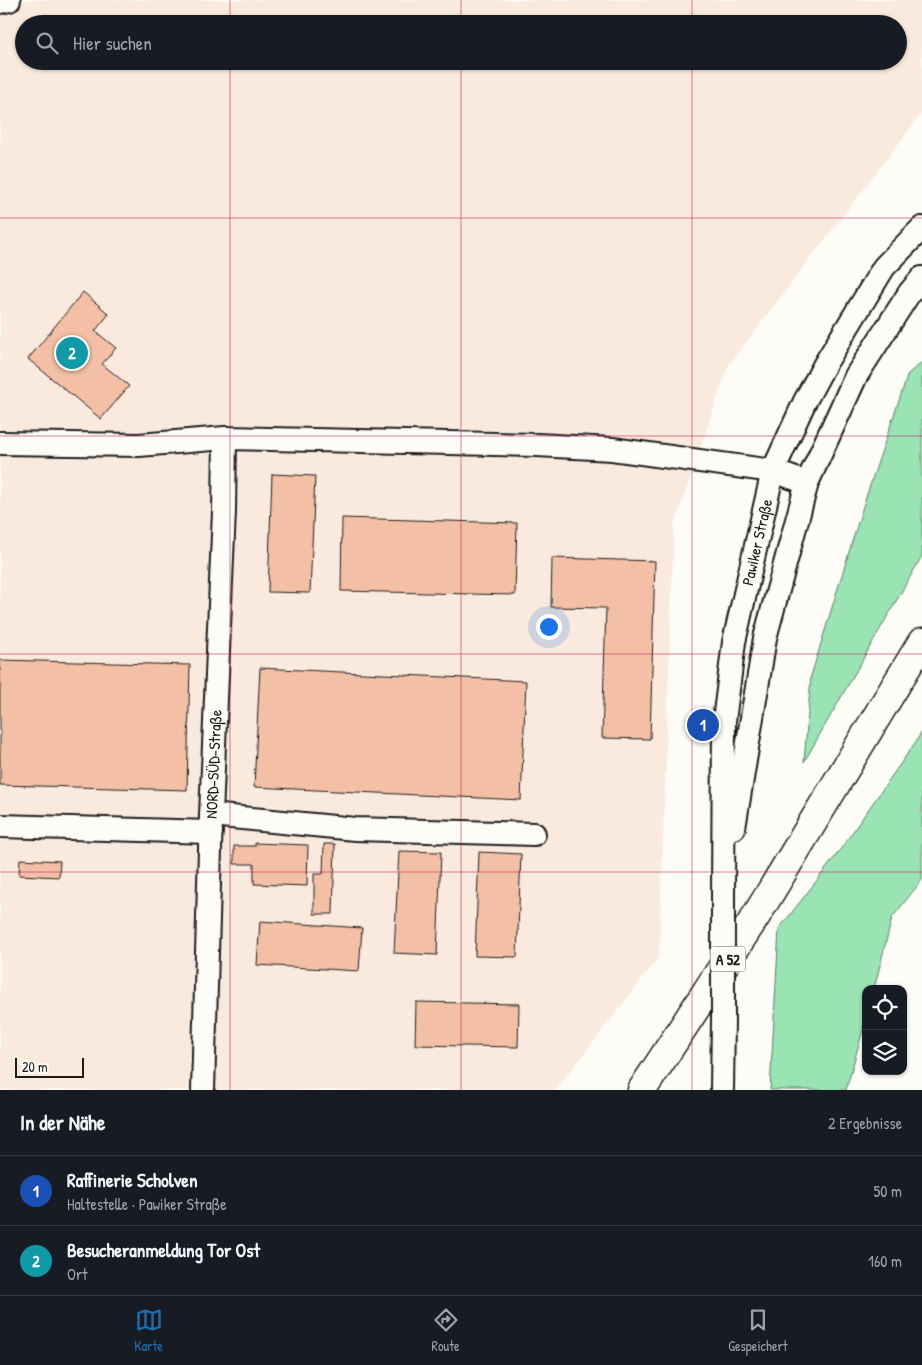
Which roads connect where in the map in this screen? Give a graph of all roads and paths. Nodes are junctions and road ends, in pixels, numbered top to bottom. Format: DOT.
graph roads {
  1 [pos="9,0"];
  2 [pos="0,2"];
  3 [pos="922,228"];
  4 [pos="922,278"];
  5 [pos="225,438"];
  6 [pos="0,443"];
  7 [pos="773,470"];
  8 [pos="807,484"];
  9 [pos="922,642"];
  10 [pos="211,824"];
  11 [pos="0,826"];
  12 [pos="534,834"];
  13 [pos="723,898"];
  14 [pos="203,1090"];
  15 [pos="642,1090"];
  16 [pos="722,1090"];
  1 -- 2 [label="street"];
  3 -- 7 [label="street, Pawiker Straße"];
  4 -- 8 [label="street, Pawiker Straße"];
  5 -- 6 [label="street"];
  5 -- 7 [label="street"];
  5 -- 10 [label="street, NORD-SÜD-Straße"];
  7 -- 8 [label="street"];
  7 -- 13 [label="street, Pawiker Straße"];
  8 -- 13 [label="street, Pawiker Straße"];
  9 -- 15 [label="highway, A 52"];
  10 -- 11 [label="street"];
  10 -- 12 [label="street"];
  10 -- 14 [label="street, NORD-SÜD-Straße"];
  13 -- 16 [label="street, Pawiker Straße, bridge"];
}
